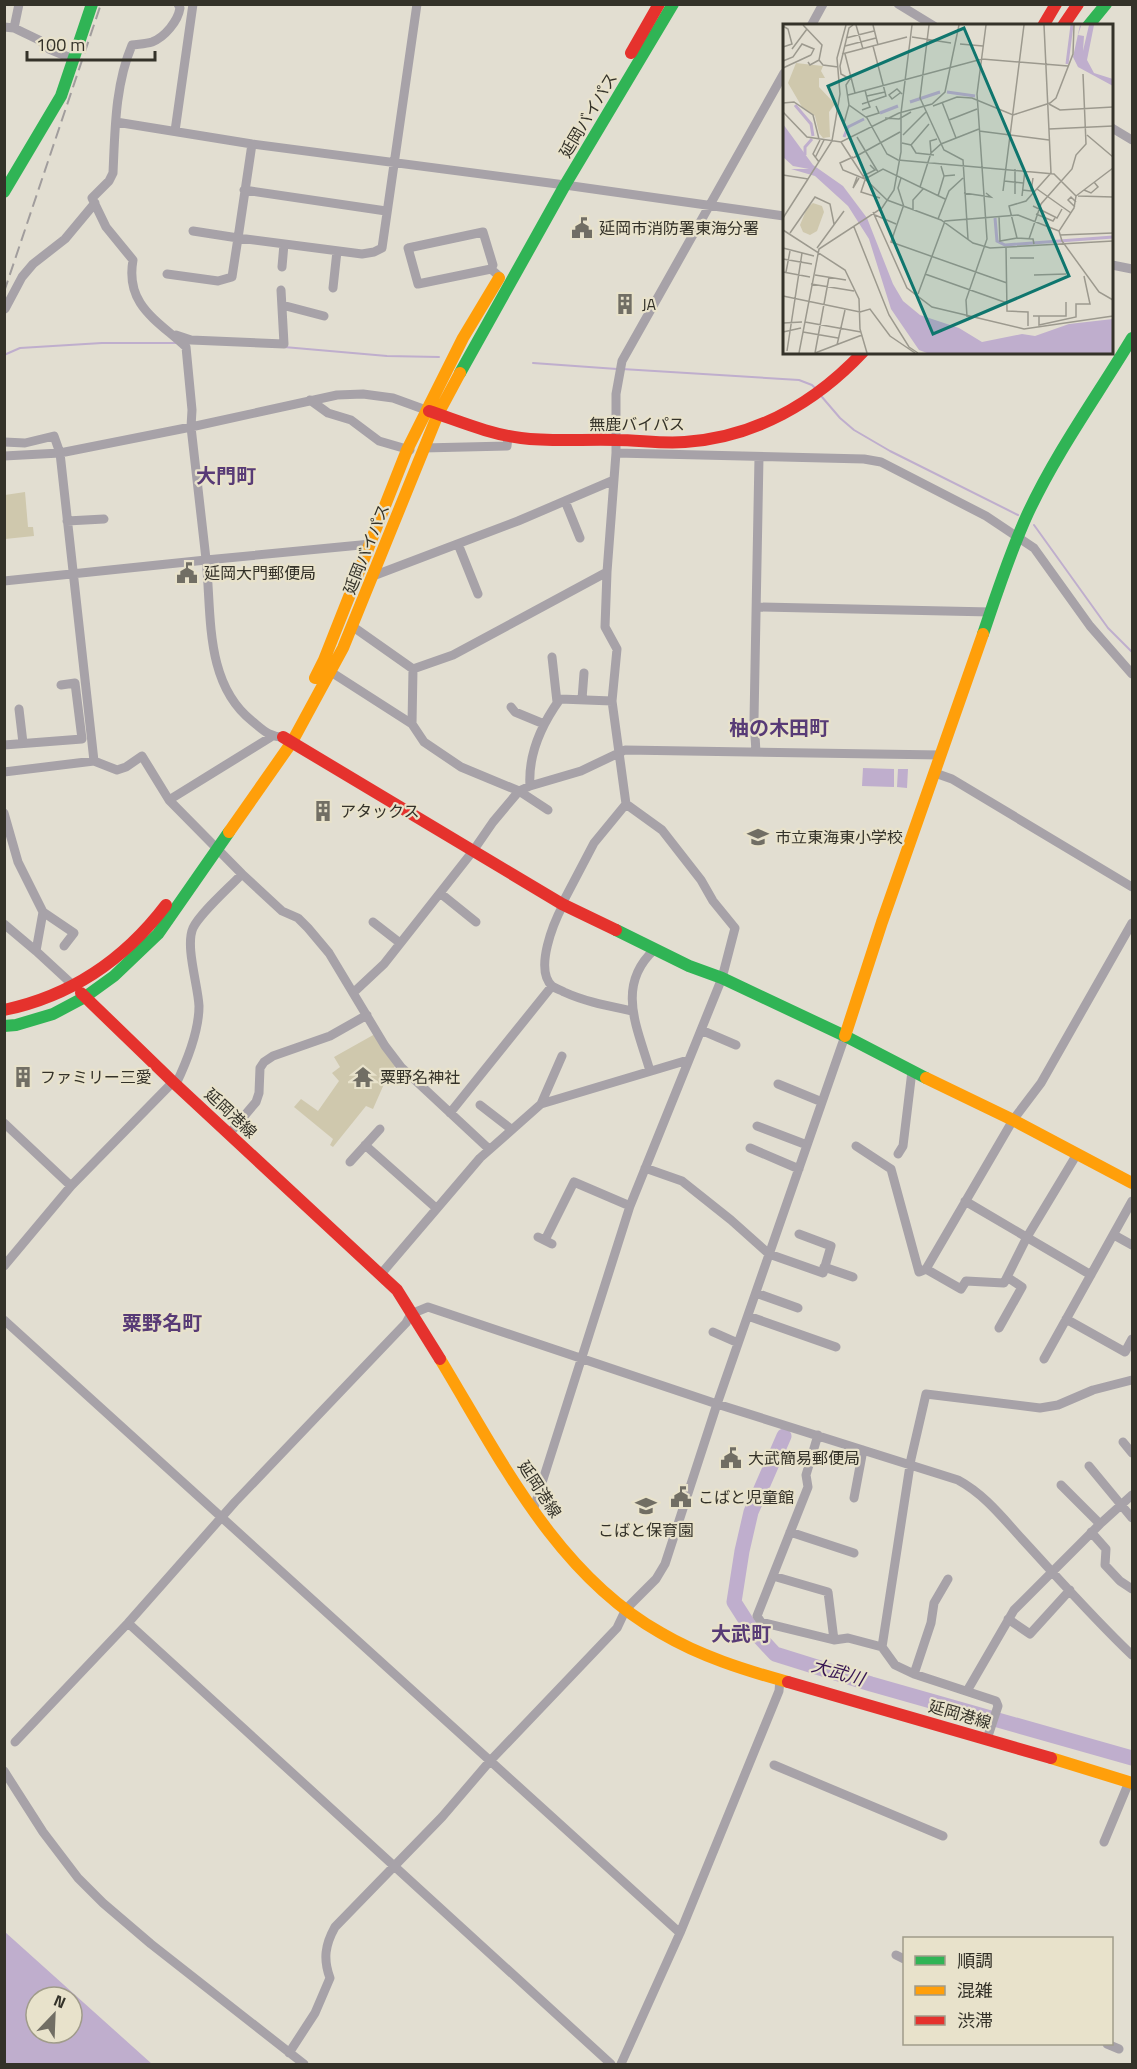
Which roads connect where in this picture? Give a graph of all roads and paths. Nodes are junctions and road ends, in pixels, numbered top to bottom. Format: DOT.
graph roads {
  1 [pos="19,4"];
  2 [pos="92,4"];
  3 [pos="178,4"];
  4 [pos="193,4"];
  5 [pos="417,4"];
  6 [pos="659,4"];
  7 [pos="673,4"];
  8 [pos="823,4"];
  9 [pos="898,4"];
  10 [pos="1056,4"];
  11 [pos="1078,4"];
  12 [pos="1106,4"];
  13 [pos="812,24"];
  14 [pos="931,24"];
  15 [pos="1044,24"];
  16 [pos="1064,24"];
  17 [pos="1090,24"];
  18 [pos="9,28"];
  19 [pos="73,59"];
  20 [pos="783,75"];
  21 [pos="116,122"];
  22 [pos="1113,129"];
  23 [pos="175,131"];
  24 [pos="1132,140"];
  25 [pos="252,144"];
  26 [pos="394,163"];
  27 [pos="560,184"];
  28 [pos="244,190"];
  29 [pos="4,192"];
  30 [pos="95,203"];
  31 [pos="709,206"];
  32 [pos="386,211"];
  33 [pos="783,216"];
  34 [pos="193,231"];
  35 [pos="238,238"];
  36 [pos="284,244"];
  37 [pos="337,251"];
  38 [pos="1113,265"];
  39 [pos="282,267"];
  40 [pos="1132,269"];
  41 [pos="495,272"];
  42 [pos="167,274"];
  43 [pos="333,288"];
  44 [pos="281,290"];
  45 [pos="282,305"];
  46 [pos="5,309"];
  47 [pos="324,316"];
  48 [pos="173,336"];
  49 [pos="1132,338"];
  50 [pos="861,354"];
  51 [pos="310,400"];
  52 [pos="432,412"];
  53 [pos="191,427"];
  54 [pos="508,436"];
  55 [pos="4,442"];
  56 [pos="616,447"];
  57 [pos="423,448"];
  58 [pos="407,450"];
  59 [pos="60,453"];
  60 [pos="4,456"];
  61 [pos="759,457"];
  62 [pos="614,480"];
  63 [pos="565,501"];
  64 [pos="104,519"];
  65 [pos="67,521"];
  66 [pos="1017,537"];
  67 [pos="580,538"];
  68 [pos="371,544"];
  69 [pos="458,544"];
  70 [pos="206,560"];
  71 [pos="607,572"];
  72 [pos="73,574"];
  73 [pos="373,576"];
  74 [pos="4,581"];
  75 [pos="478,594"];
  76 [pos="757,607"];
  77 [pos="991,612"];
  78 [pos="352,626"];
  79 [pos="552,657"];
  80 [pos="413,669"];
  81 [pos="331,672"];
  82 [pos="584,674"];
  83 [pos="1132,674"];
  84 [pos="61,685"];
  85 [pos="582,699"];
  86 [pos="612,701"];
  87 [pos="557,702"];
  88 [pos="512,707"];
  89 [pos="19,709"];
  90 [pos="412,724"];
  91 [pos="544,724"];
  92 [pos="282,739"];
  93 [pos="23,743"];
  94 [pos="4,745"];
  95 [pos="756,752"];
  96 [pos="620,753"];
  97 [pos="941,755"];
  98 [pos="94,761"];
  99 [pos="4,772"];
  100 [pos="934,773"];
  101 [pos="530,786"];
  102 [pos="519,791"];
  103 [pos="169,800"];
  104 [pos="626,804"];
  105 [pos="548,810"];
  106 [pos="4,813"];
  107 [pos="214,845"];
  108 [pos="473,850"];
  109 [pos="242,874"];
  110 [pos="1132,887"];
  111 [pos="440,893"];
  112 [pos="563,905"];
  113 [pos="43,912"];
  114 [pos="373,922"];
  115 [pos="476,922"];
  116 [pos="1132,923"];
  117 [pos="4,924"];
  118 [pos="400,943"];
  119 [pos="64,946"];
  120 [pos="654,950"];
  121 [pos="36,951"];
  122 [pos="722,978"];
  123 [pos="74,986"];
  124 [pos="552,986"];
  125 [pos="353,993"];
  126 [pos="85,997"];
  127 [pos="4,1010"];
  128 [pos="632,1011"];
  129 [pos="367,1015"];
  130 [pos="4,1026"];
  131 [pos="701,1030"];
  132 [pos="845,1036"];
  133 [pos="736,1046"];
  134 [pos="562,1056"];
  135 [pos="688,1060"];
  136 [pos="650,1071"];
  137 [pos="912,1071"];
  138 [pos="174,1083"];
  139 [pos="778,1084"];
  140 [pos="822,1102"];
  141 [pos="541,1104"];
  142 [pos="480,1105"];
  143 [pos="450,1113"];
  144 [pos="1013,1120"];
  145 [pos="4,1123"];
  146 [pos="757,1126"];
  147 [pos="380,1129"];
  148 [pos="511,1129"];
  149 [pos="229,1134"];
  150 [pos="365,1145"];
  151 [pos="807,1145"];
  152 [pos="856,1146"];
  153 [pos="750,1148"];
  154 [pos="489,1149"];
  155 [pos="898,1154"];
  156 [pos="1077,1154"];
  157 [pos="350,1162"];
  158 [pos="645,1168"];
  159 [pos="799,1169"];
  160 [pos="1132,1183"];
  161 [pos="71,1186"];
  162 [pos="965,1201"];
  163 [pos="1132,1201"];
  164 [pos="630,1206"];
  165 [pos="436,1208"];
  166 [pos="799,1234"];
  167 [pos="1114,1235"];
  168 [pos="1027,1237"];
  169 [pos="545,1240"];
  170 [pos="1132,1245"];
  171 [pos="769,1254"];
  172 [pos="4,1266"];
  173 [pos="824,1267"];
  174 [pos="926,1269"];
  175 [pos="381,1274"];
  176 [pos="1091,1275"];
  177 [pos="853,1277"];
  178 [pos="1006,1277"];
  179 [pos="756,1293"];
  180 [pos="798,1308"];
  181 [pos="411,1314"];
  182 [pos="748,1316"];
  183 [pos="1066,1319"];
  184 [pos="4,1320"];
  185 [pos="999,1328"];
  186 [pos="713,1332"];
  187 [pos="1132,1339"];
  188 [pos="738,1343"];
  189 [pos="836,1347"];
  190 [pos="582,1359"];
  191 [pos="1044,1359"];
  192 [pos="1132,1380"];
  193 [pos="717,1404"];
  194 [pos="818,1435"];
  195 [pos="1123,1442"];
  196 [pos="863,1450"];
  197 [pos="1132,1453"];
  198 [pos="911,1465"];
  199 [pos="1089,1466"];
  200 [pos="1061,1485"];
  201 [pos="1132,1495"];
  202 [pos="854,1498"];
  203 [pos="1122,1504"];
  204 [pos="533,1511"];
  205 [pos="221,1518"];
  206 [pos="1132,1518"];
  207 [pos="1100,1524"];
  208 [pos="790,1532"];
  209 [pos="1091,1532"];
  210 [pos="854,1553"];
  211 [pos="1052,1571"];
  212 [pos="773,1576"];
  213 [pos="948,1579"];
  214 [pos="1132,1589"];
  215 [pos="1070,1590"];
  216 [pos="626,1609"];
  217 [pos="1008,1619"];
  218 [pos="128,1623"];
  219 [pos="834,1640"];
  220 [pos="882,1647"];
  221 [pos="1132,1655"];
  222 [pos="914,1674"];
  223 [pos="780,1680"];
  224 [pos="967,1690"];
  225 [pos="987,1739"];
  226 [pos="15,1742"];
  227 [pos="490,1761"];
  228 [pos="774,1765"];
  229 [pos="4,1771"];
  230 [pos="1131,1783"];
  231 [pos="943,1836"];
  232 [pos="1104,1842"];
  233 [pos="394,1865"];
  234 [pos="680,1933"];
  235 [pos="1111,2045"];
  236 [pos="1119,2049"];
  237 [pos="289,2053"];
  238 [pos="304,2064"];
  239 [pos="611,2064"];
  240 [pos="621,2064"];
  1 -- 18 [label="street"];
  2 -- 19 [label="main road"];
  3 -- 21 [label="street"];
  4 -- 23 [label="street"];
  5 -- 26 [label="street"];
  6 -- 27 [label="main road, 延岡バイパス"];
  7 -- 27 [label="main road, 延岡バイパス"];
  8 -- 13 [label="street"];
  9 -- 14 [label="street"];
  10 -- 15 [label="main road"];
  11 -- 16 [label="main road"];
  12 -- 17 [label="main road"];
  18 -- 19 [label="street"];
  19 -- 29 [label="main road"];
  20 -- 31 [label="street"];
  21 -- 23 [label="street"];
  21 -- 30 [label="street"];
  22 -- 24 [label="street"];
  23 -- 25 [label="street"];
  25 -- 26 [label="street"];
  25 -- 28 [label="street"];
  26 -- 27 [label="street"];
  26 -- 32 [label="street"];
  27 -- 31 [label="street"];
  27 -- 41 [label="main road, 延岡バイパス"];
  27 -- 52 [label="main road, 延岡バイパス"];
  28 -- 32 [label="street"];
  28 -- 35 [label="street"];
  30 -- 46 [label="street"];
  30 -- 48 [label="street"];
  31 -- 33 [label="street"];
  31 -- 56 [label="street"];
  32 -- 37 [label="street"];
  34 -- 35 [label="street"];
  35 -- 36 [label="street"];
  35 -- 42 [label="street"];
  36 -- 37 [label="street"];
  36 -- 39 [label="street"];
  37 -- 43 [label="street"];
  38 -- 40 [label="street"];
  41 -- 41 [label="street"];
  41 -- 52 [label="main road, 延岡バイパス"];
  44 -- 45 [label="street"];
  45 -- 47 [label="street"];
  45 -- 48 [label="street"];
  48 -- 53 [label="street"];
  49 -- 66 [label="main road"];
  50 -- 56 [label="main road, 無鹿バイパス"];
  51 -- 52 [label="street"];
  51 -- 53 [label="street"];
  51 -- 58 [label="street"];
  52 -- 54 [label="main road, 無鹿バイパス"];
  52 -- 57 [label="main road, 延岡バイパス"];
  52 -- 58 [label="main road, 延岡バイパス"];
  53 -- 59 [label="street"];
  53 -- 70 [label="street"];
  54 -- 56 [label="main road, 無鹿バイパス"];
  54 -- 57 [label="street"];
  55 -- 59 [label="street"];
  56 -- 61 [label="street"];
  56 -- 62 [label="street"];
  57 -- 58 [label="street"];
  57 -- 73 [label="main road, 延岡バイパス"];
  58 -- 68 [label="main road, 延岡バイパス"];
  59 -- 60 [label="street"];
  59 -- 65 [label="street"];
  61 -- 66 [label="street"];
  61 -- 76 [label="street"];
  62 -- 63 [label="street"];
  62 -- 71 [label="street"];
  63 -- 67 [label="street"];
  63 -- 69 [label="street"];
  64 -- 65 [label="street"];
  65 -- 72 [label="street"];
  66 -- 77 [label="main road"];
  66 -- 83 [label="street"];
  68 -- 70 [label="street"];
  68 -- 92 [label="main road, 延岡バイパス"];
  69 -- 73 [label="street"];
  69 -- 75 [label="street"];
  70 -- 72 [label="street"];
  70 -- 92 [label="street"];
  71 -- 80 [label="street"];
  71 -- 86 [label="street"];
  72 -- 74 [label="street"];
  72 -- 98 [label="street"];
  73 -- 78 [label="main road, 延岡バイパス"];
  76 -- 77 [label="street"];
  76 -- 95 [label="street"];
  77 -- 97 [label="main road"];
  78 -- 80 [label="street"];
  78 -- 81 [label="main road, 延岡バイパス"];
  79 -- 87 [label="street"];
  80 -- 90 [label="street"];
  81 -- 90 [label="street"];
  81 -- 92 [label="main road, 延岡バイパス"];
  82 -- 85 [label="street"];
  84 -- 93 [label="street"];
  85 -- 86 [label="street"];
  85 -- 87 [label="street"];
  86 -- 96 [label="street"];
  87 -- 91 [label="street"];
  88 -- 91 [label="street"];
  89 -- 93 [label="street"];
  90 -- 102 [label="street"];
  91 -- 101 [label="street"];
  92 -- 103 [label="street"];
  92 -- 107 [label="main road, 延岡バイパス"];
  92 -- 108 [label="main road"];
  93 -- 94 [label="street"];
  95 -- 96 [label="street"];
  95 -- 97 [label="street"];
  96 -- 101 [label="street"];
  96 -- 104 [label="street"];
  97 -- 100 [label="main road"];
  98 -- 99 [label="street"];
  98 -- 103 [label="street"];
  100 -- 110 [label="street"];
  100 -- 132 [label="main road"];
  101 -- 102 [label="street"];
  102 -- 105 [label="street"];
  102 -- 108 [label="street"];
  103 -- 107 [label="street"];
  104 -- 112 [label="street"];
  104 -- 122 [label="street"];
  106 -- 113 [label="street"];
  107 -- 109 [label="street"];
  107 -- 123 [label="main road, 延岡バイパス"];
  107 -- 126 [label="main road, 延岡バイパス"];
  108 -- 111 [label="street"];
  108 -- 112 [label="main road"];
  109 -- 125 [label="street"];
  109 -- 138 [label="street"];
  111 -- 115 [label="street"];
  111 -- 118 [label="street"];
  112 -- 120 [label="main road"];
  112 -- 124 [label="street"];
  113 -- 119 [label="street"];
  113 -- 121 [label="street"];
  114 -- 118 [label="street"];
  116 -- 144 [label="street"];
  117 -- 121 [label="street"];
  118 -- 125 [label="street"];
  120 -- 122 [label="main road"];
  120 -- 128 [label="street"];
  121 -- 123 [label="street"];
  122 -- 131 [label="street"];
  122 -- 132 [label="main road"];
  123 -- 126 [label="main road, 延岡港線"];
  123 -- 127 [label="main road, 延岡バイパス"];
  124 -- 128 [label="street"];
  124 -- 143 [label="street"];
  125 -- 129 [label="street"];
  126 -- 130 [label="main road, 延岡バイパス"];
  126 -- 138 [label="main road, 延岡港線"];
  128 -- 136 [label="street"];
  129 -- 143 [label="street"];
  129 -- 149 [label="street"];
  131 -- 133 [label="street"];
  131 -- 135 [label="street"];
  132 -- 137 [label="main road"];
  132 -- 140 [label="street"];
  134 -- 141 [label="street"];
  135 -- 136 [label="street"];
  135 -- 158 [label="street"];
  136 -- 141 [label="street"];
  137 -- 144 [label="main road"];
  137 -- 155 [label="street"];
  138 -- 149 [label="main road, 延岡港線"];
  138 -- 161 [label="street"];
  139 -- 140 [label="street"];
  140 -- 151 [label="street"];
  141 -- 148 [label="street"];
  142 -- 148 [label="street"];
  143 -- 154 [label="street"];
  144 -- 156 [label="main road"];
  144 -- 162 [label="street"];
  145 -- 161 [label="street"];
  146 -- 151 [label="street"];
  147 -- 150 [label="street"];
  148 -- 154 [label="street"];
  149 -- 175 [label="main road, 延岡港線"];
  150 -- 157 [label="street"];
  150 -- 165 [label="street"];
  151 -- 159 [label="street"];
  152 -- 174 [label="street"];
  153 -- 159 [label="street"];
  154 -- 165 [label="street"];
  156 -- 160 [label="main road"];
  156 -- 168 [label="street"];
  158 -- 164 [label="street"];
  158 -- 171 [label="street"];
  159 -- 171 [label="street"];
  161 -- 172 [label="street"];
  162 -- 168 [label="street"];
  162 -- 174 [label="street"];
  163 -- 167 [label="street"];
  164 -- 169 [label="street"];
  164 -- 190 [label="street"];
  165 -- 175 [label="street"];
  166 -- 173 [label="street"];
  167 -- 170 [label="street"];
  167 -- 176 [label="street"];
  168 -- 176 [label="street"];
  168 -- 178 [label="street"];
  171 -- 173 [label="street"];
  171 -- 179 [label="street"];
  173 -- 177 [label="street"];
  174 -- 178 [label="street"];
  175 -- 181 [label="main road, 延岡港線"];
  176 -- 183 [label="street"];
  178 -- 185 [label="street"];
  179 -- 180 [label="street"];
  179 -- 182 [label="street"];
  181 -- 190 [label="street"];
  181 -- 204 [label="main road, 延岡港線"];
  181 -- 205 [label="street"];
  182 -- 188 [label="street"];
  182 -- 189 [label="street"];
  183 -- 187 [label="street"];
  183 -- 191 [label="street"];
  184 -- 205 [label="street"];
  186 -- 188 [label="street"];
  188 -- 193 [label="street"];
  190 -- 193 [label="street"];
  190 -- 204 [label="street"];
  192 -- 198 [label="street"];
  193 -- 194 [label="street"];
  193 -- 216 [label="street"];
  194 -- 196 [label="street"];
  194 -- 208 [label="street"];
  195 -- 197 [label="street"];
  196 -- 198 [label="street"];
  196 -- 202 [label="street"];
  198 -- 211 [label="street"];
  198 -- 220 [label="street"];
  199 -- 203 [label="street"];
  200 -- 207 [label="street"];
  201 -- 203 [label="street"];
  203 -- 206 [label="street"];
  203 -- 207 [label="street"];
  204 -- 216 [label="main road, 延岡港線"];
  205 -- 218 [label="street"];
  205 -- 227 [label="street"];
  207 -- 209 [label="street"];
  208 -- 210 [label="street"];
  208 -- 212 [label="street"];
  209 -- 211 [label="street"];
  209 -- 214 [label="street"];
  211 -- 215 [label="street"];
  211 -- 217 [label="street"];
  212 -- 219 [label="street"];
  212 -- 219 [label="street"];
  213 -- 222 [label="street"];
  215 -- 217 [label="street"];
  215 -- 221 [label="street"];
  216 -- 223 [label="main road, 延岡港線"];
  216 -- 227 [label="street"];
  217 -- 224 [label="street"];
  218 -- 226 [label="street"];
  218 -- 233 [label="street"];
  219 -- 220 [label="street"];
  220 -- 222 [label="street"];
  222 -- 224 [label="street"];
  223 -- 225 [label="main road, 延岡港線"];
  223 -- 234 [label="street"];
  224 -- 225 [label="street"];
  225 -- 230 [label="main road, 延岡港線"];
  227 -- 233 [label="street"];
  227 -- 234 [label="street"];
  228 -- 231 [label="street"];
  229 -- 237 [label="street"];
  230 -- 232 [label="street"];
  233 -- 237 [label="street"];
  233 -- 239 [label="street"];
  234 -- 240 [label="street"];
  235 -- 236 [label="street"];
  237 -- 238 [label="street"];
}
